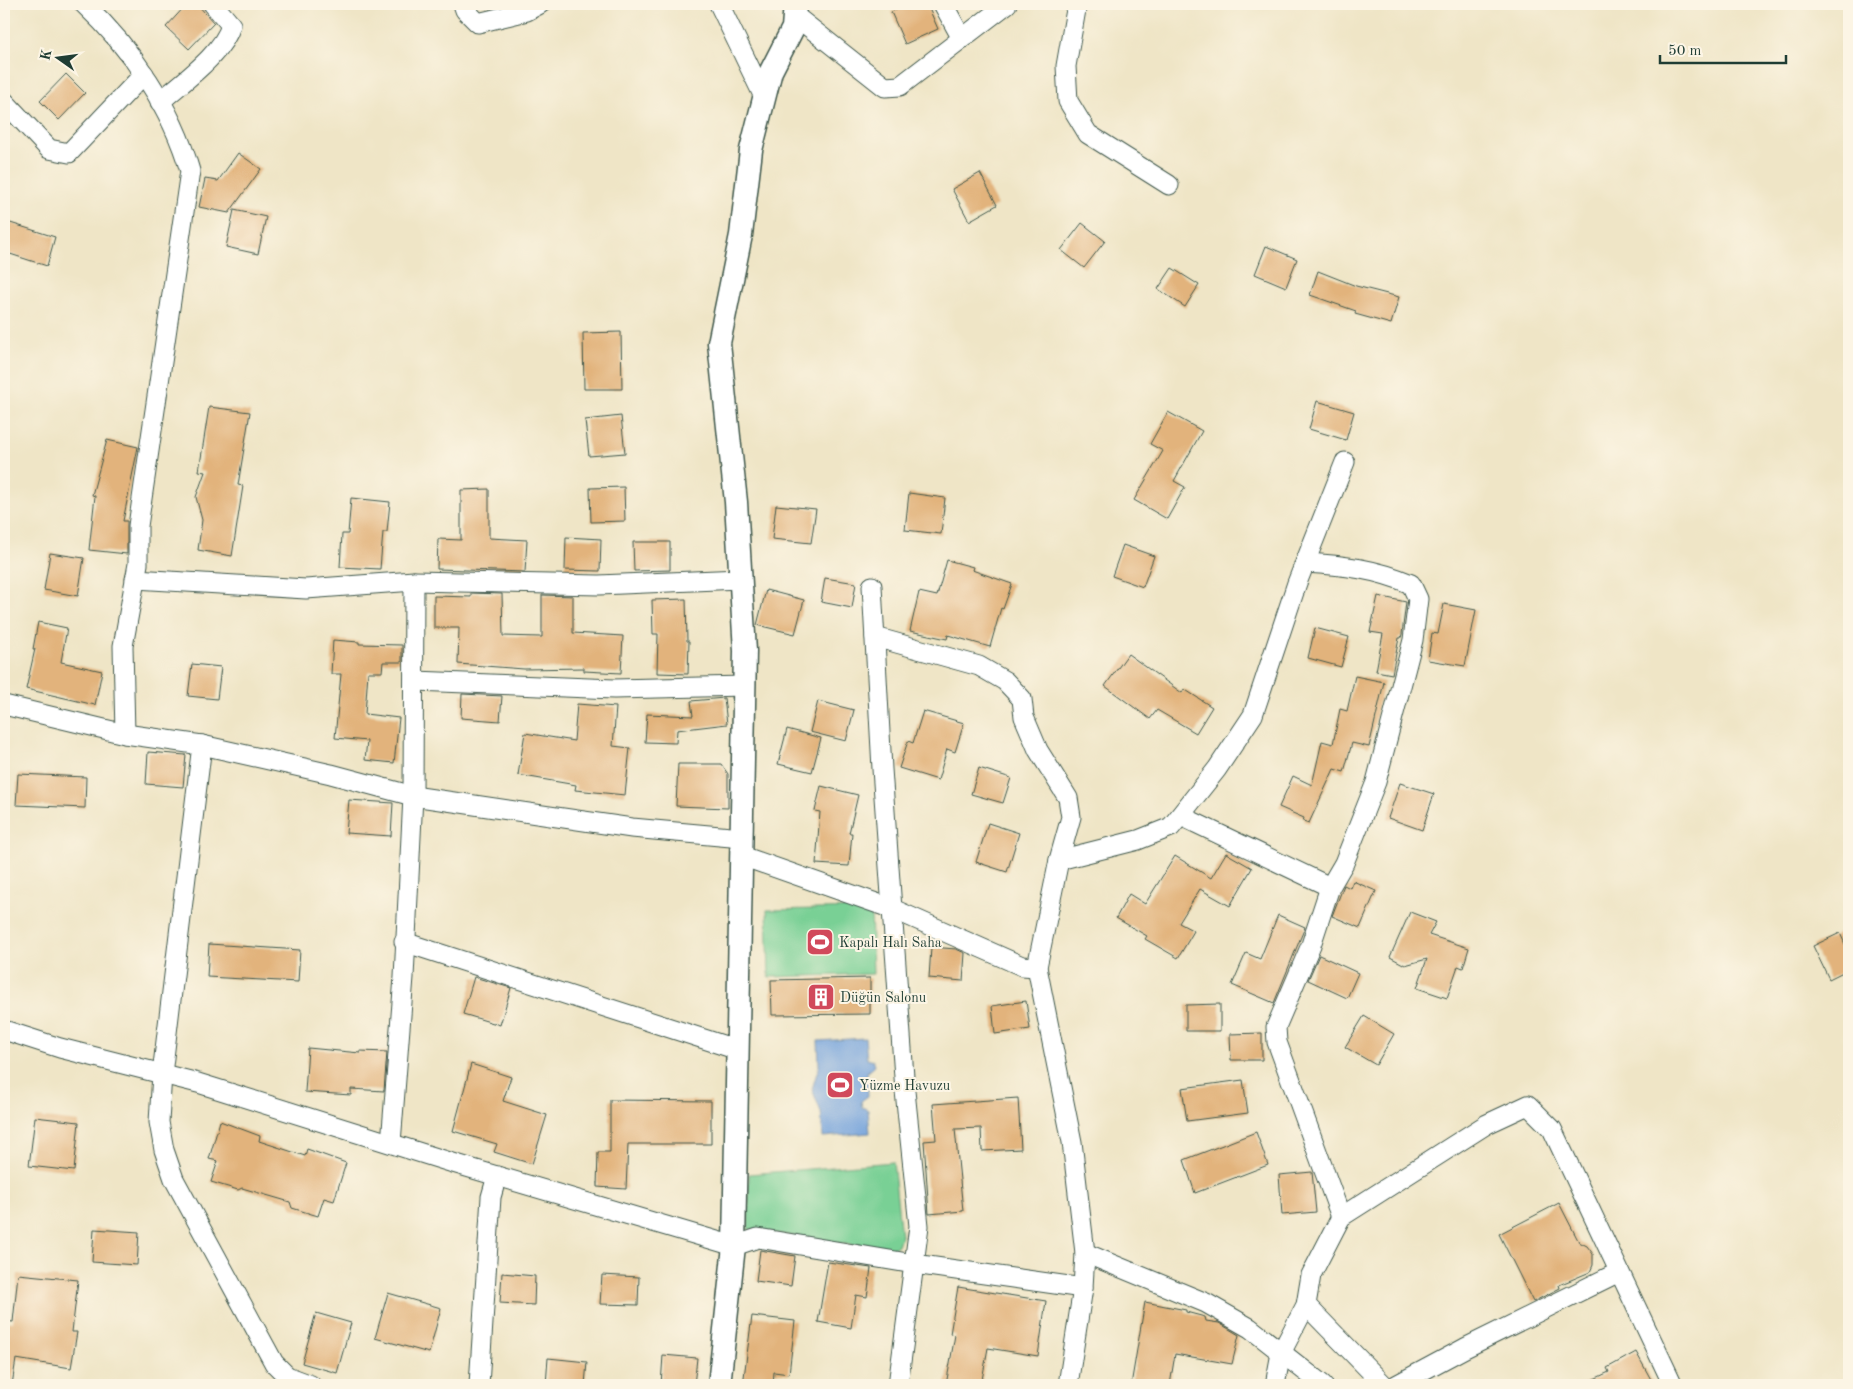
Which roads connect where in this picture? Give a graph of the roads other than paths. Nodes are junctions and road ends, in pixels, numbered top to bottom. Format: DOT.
graph roads {
  1 [pos="84,4"];
  2 [pos="213,4"];
  3 [pos="463,4"];
  4 [pos="540,4"];
  5 [pos="719,4"];
  6 [pos="943,4"];
  7 [pos="1007,4"];
  8 [pos="1077,4"];
  9 [pos="794,16"];
  10 [pos="961,37"];
  11 [pos="144,74"];
  12 [pos="764,97"];
  13 [pos="4,101"];
  14 [pos="160,102"];
  15 [pos="1169,185"];
  16 [pos="1345,462"];
  17 [pos="1305,563"];
  18 [pos="135,579"];
  19 [pos="740,579"];
  20 [pos="414,581"];
  21 [pos="872,586"];
  22 [pos="874,637"];
  23 [pos="415,680"];
  24 [pos="745,686"];
  25 [pos="4,705"];
  26 [pos="125,734"];
  27 [pos="202,745"];
  28 [pos="413,796"];
  29 [pos="1181,816"];
  30 [pos="742,847"];
  31 [pos="1059,860"];
  32 [pos="1330,887"];
  33 [pos="893,909"];
  34 [pos="404,942"];
  35 [pos="1037,967"];
  36 [pos="4,1030"];
  37 [pos="738,1050"];
  38 [pos="162,1074"];
  39 [pos="390,1143"];
  40 [pos="497,1176"];
  41 [pos="1340,1217"];
  42 [pos="734,1246"];
  43 [pos="1085,1254"];
  44 [pos="914,1264"];
  45 [pos="1619,1272"];
  46 [pos="1083,1288"];
  47 [pos="1306,1305"];
  48 [pos="1281,1353"];
  49 [pos="311,1385"];
  50 [pos="479,1385"];
  51 [pos="720,1385"];
  52 [pos="898,1385"];
  53 [pos="1068,1385"];
  54 [pos="1275,1385"];
  55 [pos="1323,1385"];
  56 [pos="1384,1385"];
  57 [pos="1396,1385"];
  58 [pos="1673,1385"];
  1 -- 11 [label="street"];
  2 -- 14 [label="street"];
  3 -- 4 [label="street"];
  5 -- 12 [label="street"];
  6 -- 10 [label="street"];
  7 -- 10 [label="street"];
  8 -- 15 [label="street"];
  9 -- 10 [label="street"];
  9 -- 12 [label="street"];
  11 -- 13 [label="street"];
  11 -- 14 [label="street"];
  12 -- 19 [label="street"];
  14 -- 18 [label="street"];
  16 -- 17 [label="street"];
  17 -- 29 [label="street"];
  17 -- 32 [label="street"];
  18 -- 20 [label="street"];
  18 -- 26 [label="street"];
  19 -- 20 [label="street"];
  19 -- 24 [label="street"];
  20 -- 23 [label="street"];
  21 -- 22 [label="street"];
  22 -- 31 [label="street"];
  22 -- 33 [label="street"];
  23 -- 24 [label="street"];
  23 -- 28 [label="street"];
  24 -- 30 [label="street"];
  25 -- 26 [label="street"];
  26 -- 27 [label="street"];
  27 -- 28 [label="street"];
  27 -- 38 [label="street"];
  28 -- 30 [label="street"];
  28 -- 34 [label="street"];
  29 -- 31 [label="street"];
  29 -- 32 [label="street"];
  30 -- 33 [label="street"];
  30 -- 37 [label="street"];
  31 -- 35 [label="street"];
  32 -- 41 [label="street"];
  33 -- 35 [label="street"];
  33 -- 44 [label="street"];
  34 -- 37 [label="street"];
  34 -- 39 [label="street"];
  35 -- 43 [label="street"];
  36 -- 38 [label="street"];
  37 -- 42 [label="street"];
  38 -- 39 [label="street"];
  38 -- 49 [label="street"];
  39 -- 40 [label="street"];
  40 -- 42 [label="street"];
  40 -- 50 [label="street"];
  41 -- 45 [label="street"];
  41 -- 47 [label="street"];
  42 -- 44 [label="street"];
  42 -- 51 [label="street"];
  43 -- 46 [label="street"];
  43 -- 48 [label="street"];
  44 -- 46 [label="street"];
  44 -- 52 [label="street"];
  45 -- 57 [label="street"];
  45 -- 58 [label="street"];
  46 -- 53 [label="street"];
  47 -- 48 [label="street"];
  47 -- 56 [label="street"];
  48 -- 54 [label="street"];
  48 -- 55 [label="street"];
}
